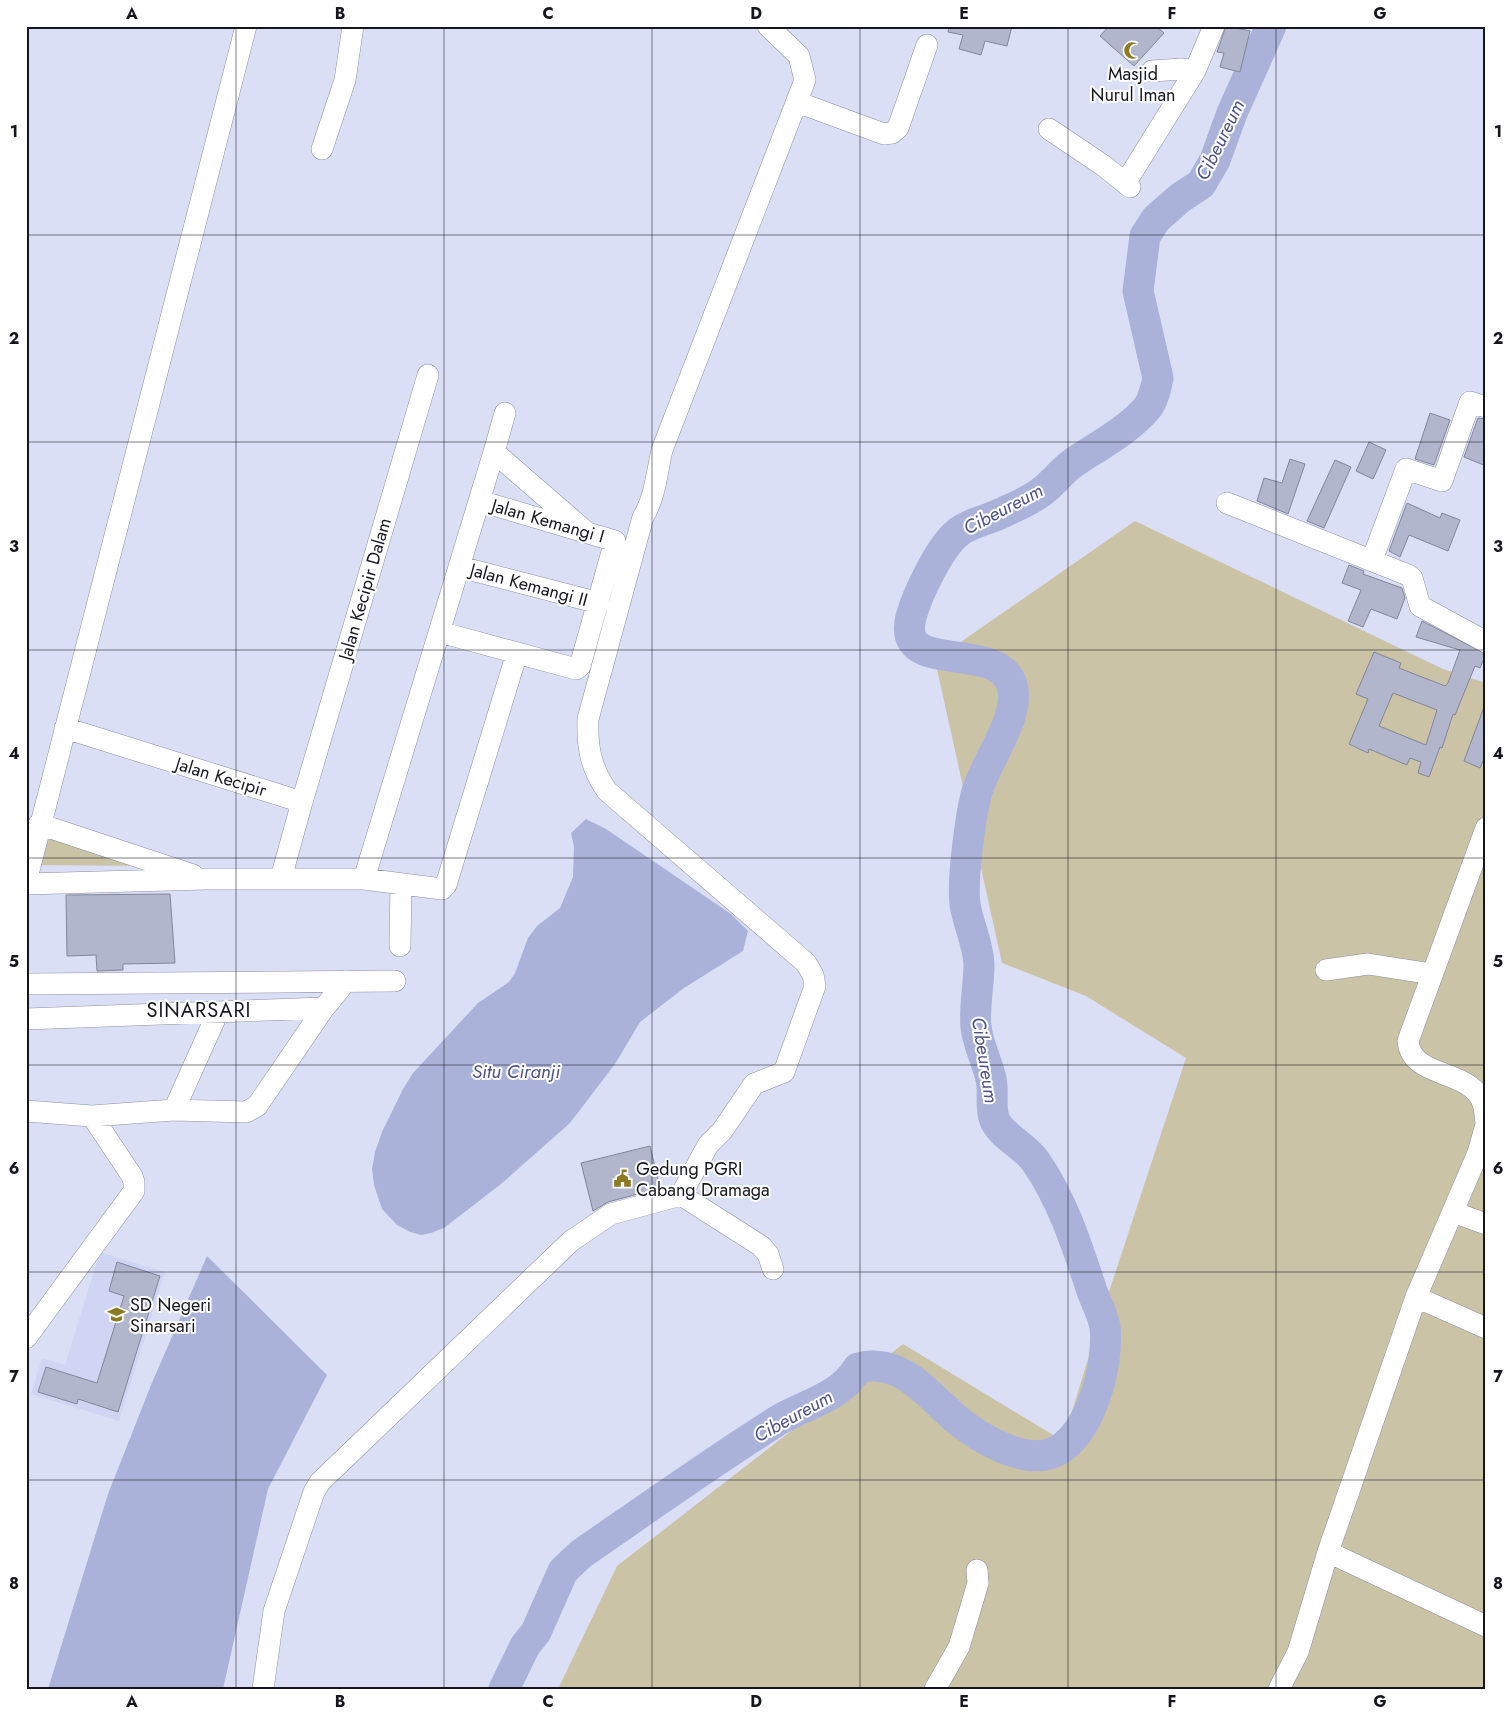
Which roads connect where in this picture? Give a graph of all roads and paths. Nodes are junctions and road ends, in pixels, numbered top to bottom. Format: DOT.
graph roads {
  1 [pos="246,26"];
  2 [pos="354,26"];
  3 [pos="768,26"];
  4 [pos="1214,26"];
  5 [pos="927,45"];
  6 [pos="1152,71"];
  7 [pos="1195,71"];
  8 [pos="798,102"];
  9 [pos="1049,129"];
  10 [pos="322,149"];
  11 [pos="428,375"];
  12 [pos="1486,407"];
  13 [pos="505,413"];
  14 [pos="494,452"];
  15 [pos="480,501"];
  16 [pos="1227,503"];
  17 [pos="585,530"];
  18 [pos="1372,560"];
  19 [pos="460,567"];
  20 [pos="599,603"];
  21 [pos="440,632"];
  22 [pos="1486,642"];
  23 [pos="517,653"];
  24 [pos="65,728"];
  25 [pos="302,802"];
  26 [pos="39,824"];
  27 [pos="1486,828"];
  28 [pos="281,878"];
  29 [pos="206,879"];
  30 [pos="364,879"];
  31 [pos="26,883"];
  32 [pos="401,884"];
  33 [pos="400,946"];
  34 [pos="1326,970"];
  35 [pos="1432,974"];
  36 [pos="346,981"];
  37 [pos="394,981"];
  38 [pos="26,984"];
  39 [pos="324,1008"];
  40 [pos="218,1012"];
  41 [pos="26,1019"];
  42 [pos="1476,1082"];
  43 [pos="174,1110"];
  44 [pos="26,1111"];
  45 [pos="92,1116"];
  46 [pos="1486,1124"];
  47 [pos="1482,1155"];
  48 [pos="681,1195"];
  49 [pos="1453,1212"];
  50 [pos="1486,1224"];
  51 [pos="773,1268"];
  52 [pos="1416,1297"];
  53 [pos="1486,1328"];
  54 [pos="26,1338"];
  55 [pos="1328,1552"];
  56 [pos="976,1570"];
  57 [pos="1486,1626"];
  58 [pos="263,1689"];
  59 [pos="935,1689"];
  60 [pos="1279,1689"];
  1 -- 24 [label="street"];
  2 -- 10 [label="street"];
  3 -- 8 [label="street"];
  4 -- 7 [label="street"];
  5 -- 8 [label="street"];
  6 -- 7 [label="street"];
  7 -- 9 [label="street"];
  8 -- 48 [label="street"];
  11 -- 25 [label="street, Jalan Kecipir Dalam"];
  12 -- 18 [label="street"];
  13 -- 14 [label="street"];
  14 -- 15 [label="street"];
  14 -- 17 [label="street"];
  15 -- 17 [label="street, Jalan Kemangi I"];
  15 -- 19 [label="street"];
  16 -- 18 [label="street"];
  17 -- 20 [label="street, Jalan Kemangi I"];
  18 -- 22 [label="street"];
  19 -- 20 [label="street, Jalan Kemangi II"];
  19 -- 21 [label="street"];
  20 -- 23 [label="street"];
  21 -- 23 [label="street"];
  21 -- 30 [label="street"];
  23 -- 32 [label="street"];
  24 -- 25 [label="street, Jalan Kecipir"];
  24 -- 26 [label="street"];
  25 -- 28 [label="street"];
  26 -- 29 [label="street"];
  26 -- 31 [label="street"];
  27 -- 35 [label="street"];
  28 -- 29 [label="street"];
  28 -- 30 [label="street"];
  29 -- 31 [label="street"];
  30 -- 32 [label="street"];
  32 -- 33 [label="street"];
  34 -- 35 [label="street"];
  35 -- 42 [label="street"];
  36 -- 37 [label="street"];
  36 -- 38 [label="street"];
  36 -- 39 [label="street"];
  39 -- 40 [label="street"];
  39 -- 43 [label="street"];
  40 -- 41 [label="street"];
  40 -- 43 [label="street"];
  42 -- 46 [label="street"];
  43 -- 45 [label="street"];
  44 -- 45 [label="street"];
  45 -- 54 [label="street"];
  46 -- 47 [label="street"];
  47 -- 49 [label="street"];
  48 -- 51 [label="street"];
  48 -- 58 [label="street"];
  49 -- 50 [label="street"];
  49 -- 52 [label="street"];
  52 -- 53 [label="street"];
  52 -- 55 [label="street"];
  55 -- 57 [label="street"];
  55 -- 60 [label="street"];
  56 -- 59 [label="street"];
}
